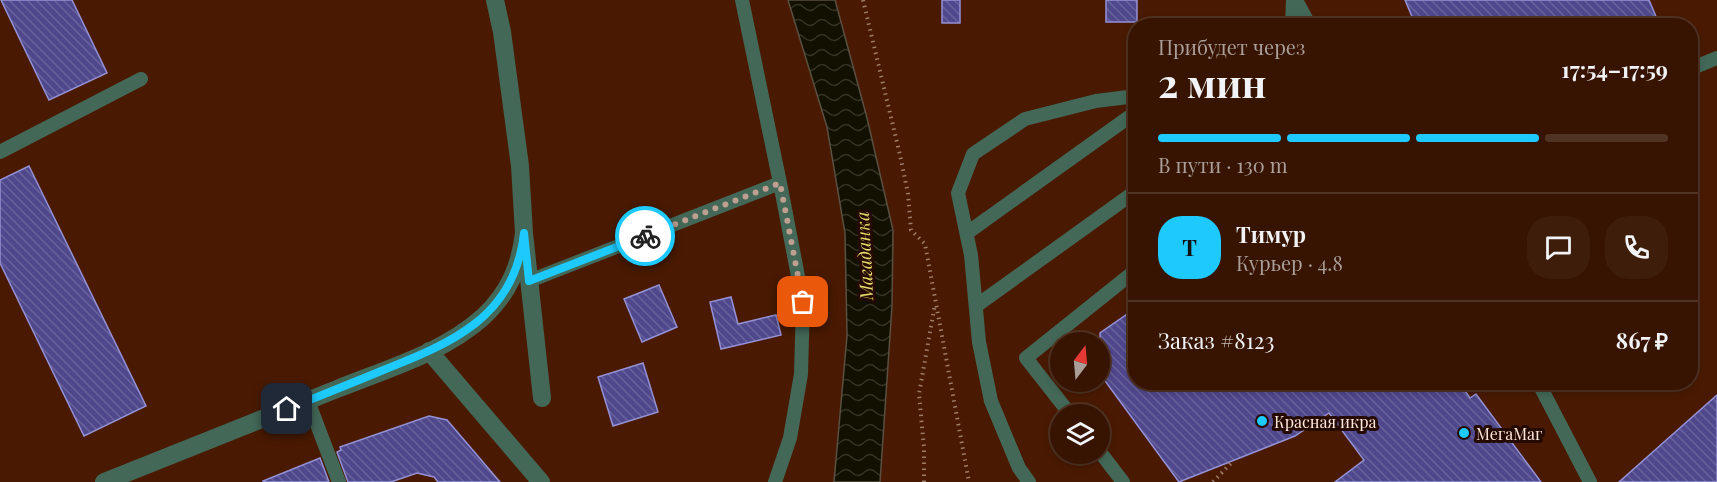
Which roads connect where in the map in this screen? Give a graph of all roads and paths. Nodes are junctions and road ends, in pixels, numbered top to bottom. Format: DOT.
graph roads {
  1 [pos="495,0"];
  2 [pos="742,0"];
  3 [pos="863,0"];
  4 [pos="1294,0"];
  5 [pos="1293,18"];
  6 [pos="1305,18"];
  7 [pos="1717,58"];
  8 [pos="1698,66"];
  9 [pos="141,80"];
  10 [pos="1128,97"];
  11 [pos="1128,118"];
  12 [pos="0,152"];
  13 [pos="780,183"];
  14 [pos="1128,197"];
  15 [pos="524,233"];
  16 [pos="967,233"];
  17 [pos="1128,276"];
  18 [pos="529,281"];
  19 [pos="936,300"];
  20 [pos="976,306"];
  21 [pos="429,351"];
  22 [pos="1542,390"];
  23 [pos="542,398"];
  24 [pos="308,401"];
  25 [pos="1062,404"];
  26 [pos="1233,461"];
  27 [pos="1109,464"];
  28 [pos="104,482"];
  29 [pos="339,482"];
  30 [pos="541,482"];
  31 [pos="775,482"];
  32 [pos="924,482"];
  33 [pos="969,482"];
  34 [pos="1029,482"];
  35 [pos="1123,482"];
  36 [pos="1213,482"];
  37 [pos="1590,482"];
  1 -- 15 [label="street"];
  2 -- 13 [label="lane"];
  3 -- 19 [label="path"];
  4 -- 5 [label="lane"];
  4 -- 6 [label="lane"];
  7 -- 8 [label="lane"];
  9 -- 12 [label="lane"];
  10 -- 16 [label="lane"];
  11 -- 16 [label="lane"];
  13 -- 18 [label="lane"];
  13 -- 31 [label="lane"];
  14 -- 20 [label="lane"];
  15 -- 18 [label="street"];
  15 -- 21 [label="street"];
  16 -- 20 [label="lane"];
  17 -- 25 [label="lane"];
  18 -- 23 [label="street"];
  19 -- 32 [label="path"];
  19 -- 33 [label="path"];
  20 -- 34 [label="lane"];
  21 -- 24 [label="street"];
  21 -- 30 [label="street"];
  22 -- 37 [label="lane"];
  24 -- 28 [label="street"];
  24 -- 29 [label="lane"];
  26 -- 36 [label="path"];
  27 -- 35 [label="lane"];
}
